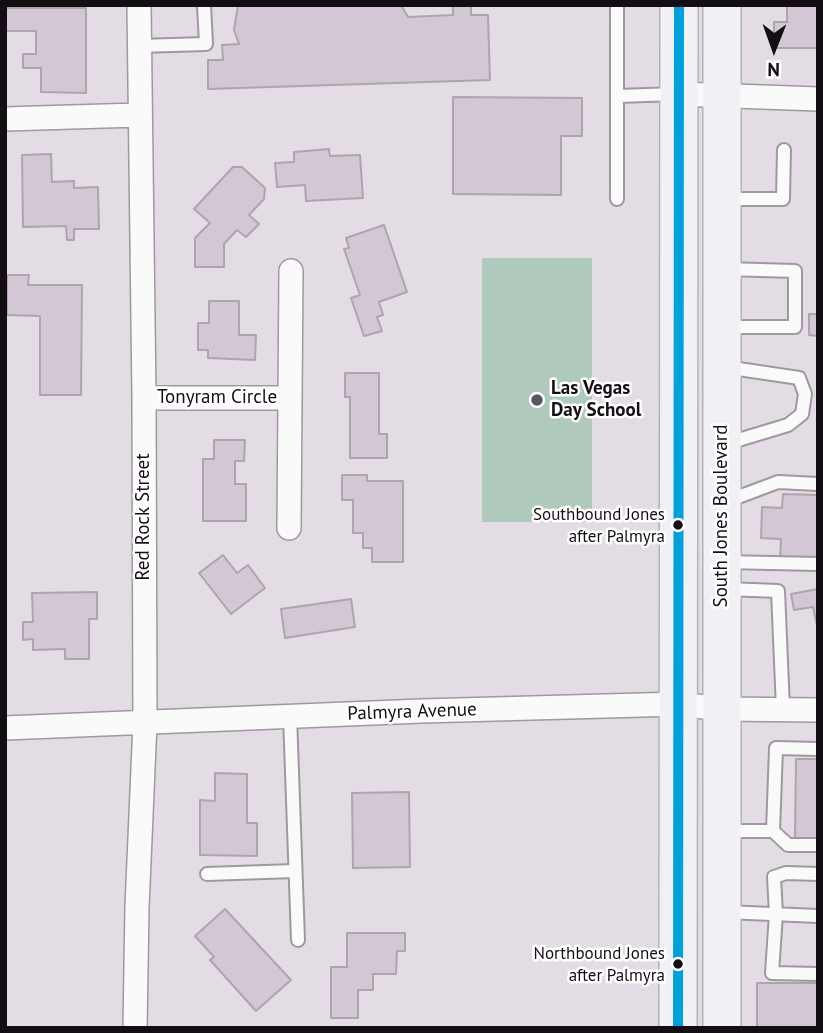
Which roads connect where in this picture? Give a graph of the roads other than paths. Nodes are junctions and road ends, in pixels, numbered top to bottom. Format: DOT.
graph roads {
  1 [pos="138,5"];
  2 [pos="204,5"];
  3 [pos="617,5"];
  4 [pos="679,5"];
  5 [pos="722,5"];
  6 [pos="138,46"];
  7 [pos="678,94"];
  8 [pos="617,96"];
  9 [pos="722,97"];
  10 [pos="818,99"];
  11 [pos="138,115"];
  12 [pos="5,119"];
  13 [pos="785,150"];
  14 [pos="617,199"];
  15 [pos="722,199"];
  16 [pos="722,269"];
  17 [pos="291,271"];
  18 [pos="722,327"];
  19 [pos="722,366"];
  20 [pos="144,398"];
  21 [pos="290,398"];
  22 [pos="722,445"];
  23 [pos="818,484"];
  24 [pos="722,503"];
  25 [pos="289,528"];
  26 [pos="818,564"];
  27 [pos="722,575"];
  28 [pos="679,704"];
  29 [pos="722,709"];
  30 [pos="783,709"];
  31 [pos="818,710"];
  32 [pos="290,716"];
  33 [pos="145,723"];
  34 [pos="5,729"];
  35 [pos="818,749"];
  36 [pos="722,831"];
  37 [pos="773,831"];
  38 [pos="818,845"];
  39 [pos="294,871"];
  40 [pos="207,874"];
  41 [pos="818,874"];
  42 [pos="722,912"];
  43 [pos="776,914"];
  44 [pos="818,916"];
  45 [pos="298,940"];
  46 [pos="818,974"];
  47 [pos="135,1028"];
  48 [pos="678,1028"];
  49 [pos="722,1028"];
  1 -- 6 [label="street, Red Rock Street"];
  2 -- 6 [label="lane"];
  3 -- 8 [label="lane"];
  4 -- 7 [label="main road"];
  5 -- 9 [label="main road, South Jones Boulevard"];
  6 -- 11 [label="street, Red Rock Street"];
  7 -- 8 [label="lane"];
  7 -- 9 [label="street"];
  7 -- 28 [label="main road"];
  8 -- 14 [label="lane"];
  9 -- 10 [label="street"];
  9 -- 15 [label="main road, South Jones Boulevard"];
  11 -- 12 [label="street"];
  11 -- 20 [label="street, Red Rock Street"];
  13 -- 15 [label="lane"];
  15 -- 16 [label="main road, South Jones Boulevard"];
  16 -- 18 [label="main road, South Jones Boulevard"];
  16 -- 18 [label="lane"];
  17 -- 21 [label="street, Tonyram Circle"];
  18 -- 19 [label="main road, South Jones Boulevard"];
  19 -- 22 [label="main road, South Jones Boulevard"];
  19 -- 22 [label="lane"];
  20 -- 21 [label="street, Tonyram Circle"];
  20 -- 33 [label="street, Red Rock Street"];
  21 -- 25 [label="street, Tonyram Circle"];
  22 -- 24 [label="main road, South Jones Boulevard"];
  23 -- 24 [label="lane"];
  24 -- 27 [label="main road, South Jones Boulevard"];
  26 -- 27 [label="lane"];
  27 -- 29 [label="main road, South Jones Boulevard"];
  27 -- 30 [label="lane"];
  28 -- 29 [label="street, Palmyra Avenue"];
  28 -- 32 [label="street, Palmyra Avenue"];
  28 -- 48 [label="main road"];
  29 -- 30 [label="street, Palmyra Avenue"];
  29 -- 36 [label="main road, South Jones Boulevard"];
  30 -- 31 [label="street, Palmyra Avenue"];
  32 -- 33 [label="street, Palmyra Avenue"];
  32 -- 39 [label="lane"];
  33 -- 34 [label="street, Palmyra Avenue"];
  33 -- 47 [label="street, Red Rock Street"];
  35 -- 37 [label="lane"];
  36 -- 37 [label="lane"];
  36 -- 42 [label="main road, South Jones Boulevard"];
  37 -- 38 [label="lane"];
  39 -- 40 [label="lane"];
  39 -- 45 [label="lane"];
  41 -- 43 [label="lane"];
  42 -- 43 [label="lane"];
  42 -- 49 [label="main road, South Jones Boulevard"];
  43 -- 44 [label="lane"];
  43 -- 46 [label="lane"];
}
